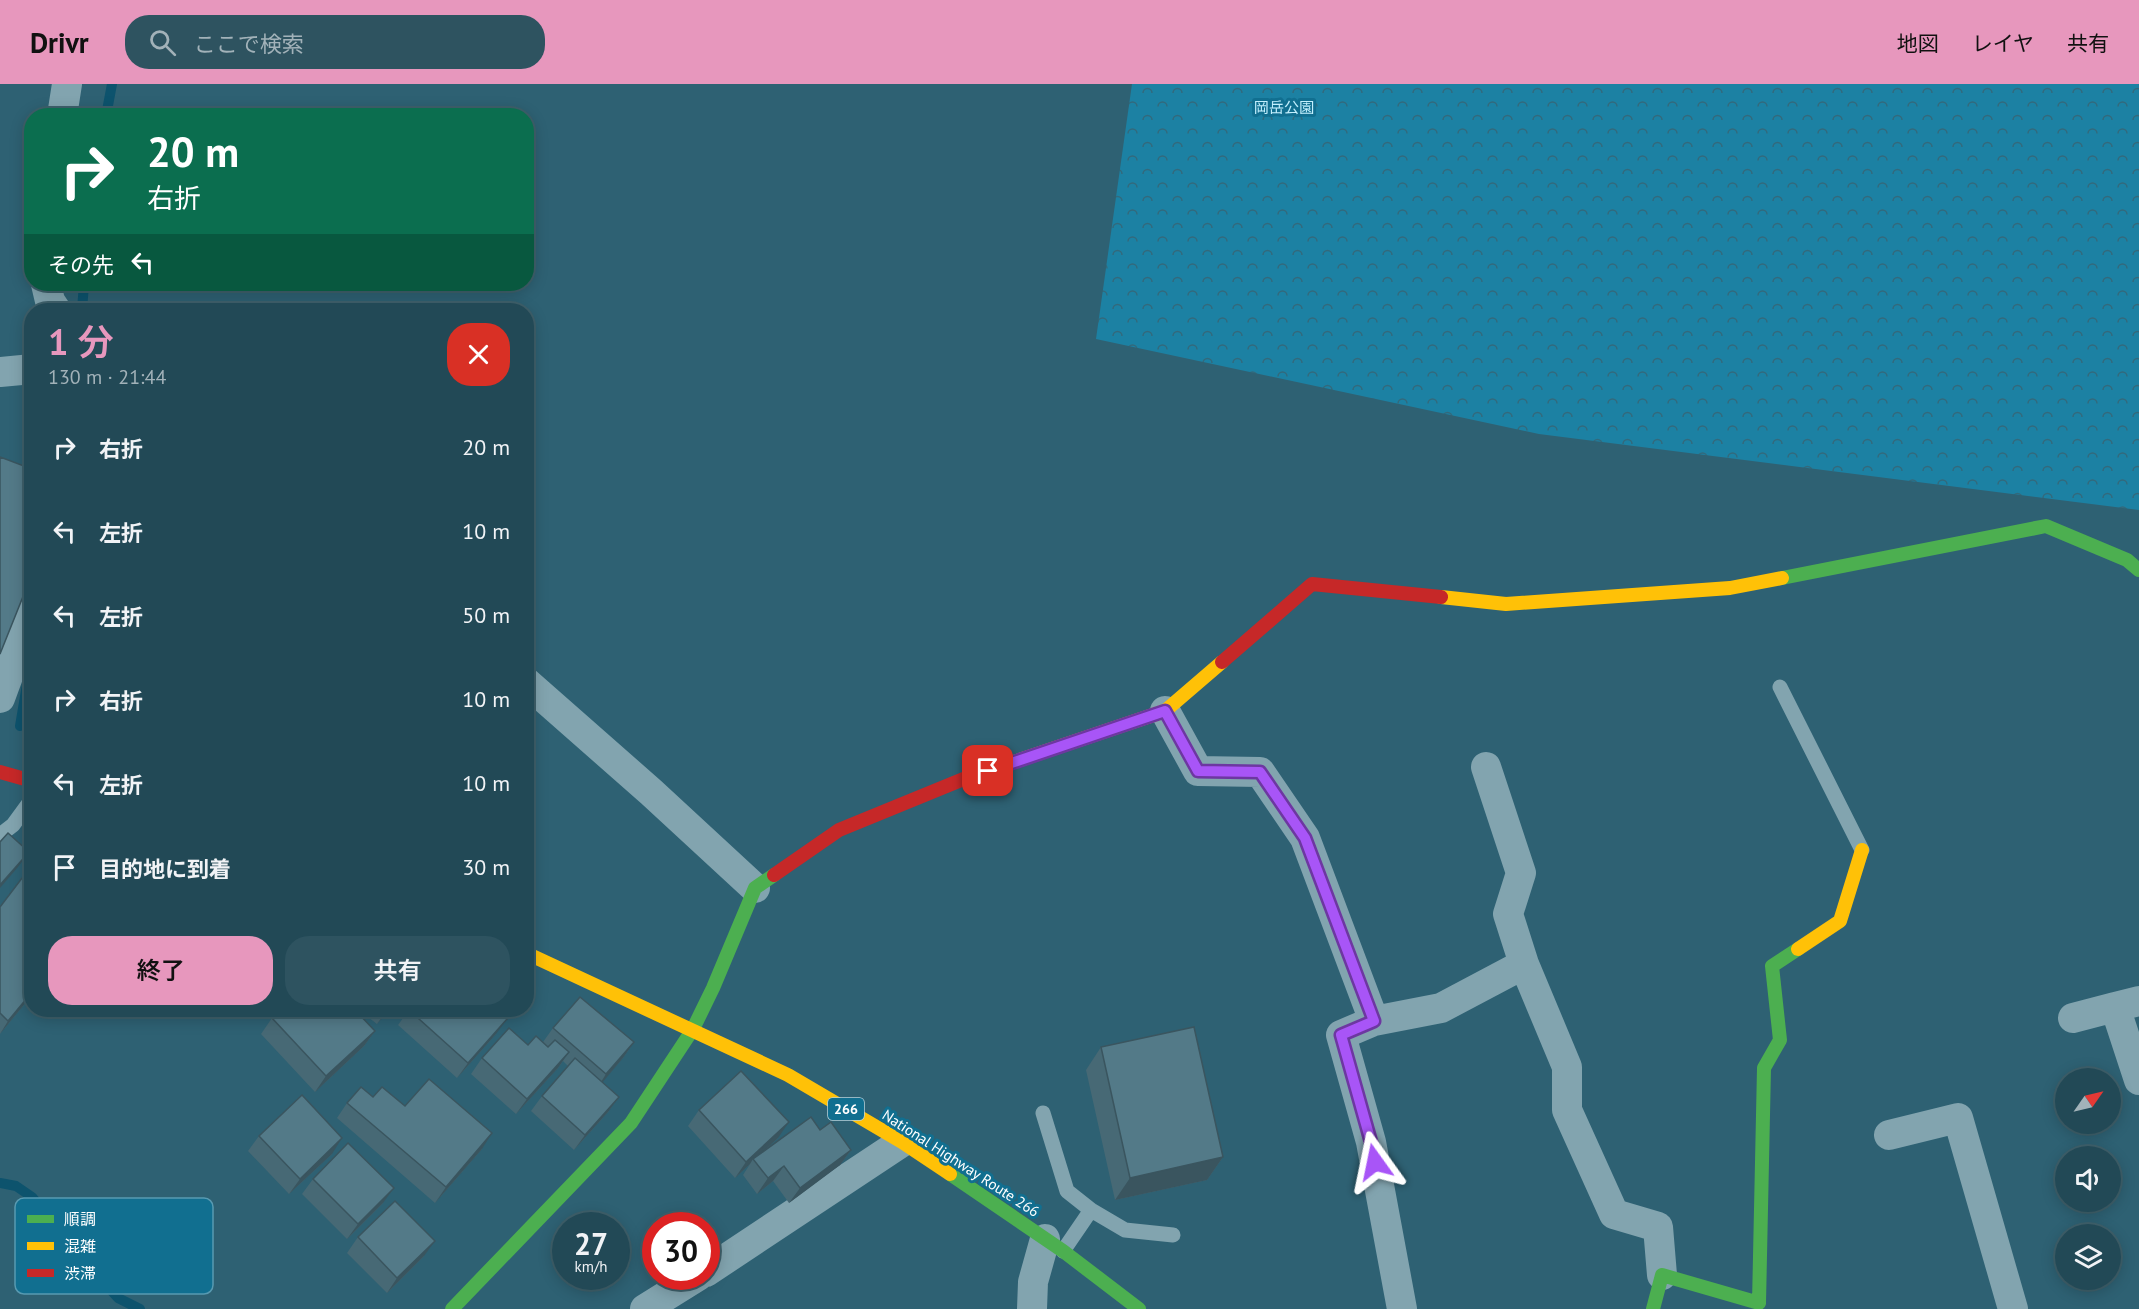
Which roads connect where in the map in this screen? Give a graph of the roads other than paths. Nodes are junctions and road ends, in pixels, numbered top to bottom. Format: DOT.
graph roads {
  1 [pos="67,84"];
  2 [pos="63,108"];
  3 [pos="24,370"];
  4 [pos="0,372"];
  5 [pos="2139,570"];
  6 [pos="24,633"];
  7 [pos="1780,687"];
  8 [pos="534,689"];
  9 [pos="0,698"];
  10 [pos="1165,711"];
  11 [pos="1486,767"];
  12 [pos="0,772"];
  13 [pos="24,779"];
  14 [pos="24,810"];
  15 [pos="0,835"];
  16 [pos="1862,850"];
  17 [pos="755,888"];
  18 [pos="534,957"];
  19 [pos="1524,964"];
  20 [pos="2127,1004"];
  21 [pos="2073,1018"];
  22 [pos="1374,1021"];
  23 [pos="693,1029"];
  24 [pos="2139,1080"];
  25 [pos="1043,1113"];
  26 [pos="1889,1135"];
  27 [pos="902,1142"];
  28 [pos="1090,1210"];
  29 [pos="1173,1235"];
  30 [pos="1054,1245"];
  31 [pos="720,1263"];
  32 [pos="1662,1275"];
  33 [pos="676,1290"];
  34 [pos="452,1309"];
  35 [pos="645,1309"];
  36 [pos="1032,1309"];
  37 [pos="1139,1309"];
  38 [pos="1402,1309"];
  39 [pos="1653,1309"];
  40 [pos="2013,1309"];
  1 -- 2 [label="street"];
  3 -- 4 [label="street"];
  5 -- 10 [label="main road"];
  6 -- 9 [label="street"];
  7 -- 16 [label="lane"];
  8 -- 17 [label="street"];
  10 -- 17 [label="main road"];
  10 -- 22 [label="street"];
  11 -- 19 [label="street"];
  12 -- 13 [label="main road"];
  14 -- 15 [label="lane"];
  16 -- 32 [label="main road"];
  17 -- 23 [label="main road"];
  18 -- 23 [label="main road, National Highway Route 266 / 266"];
  19 -- 22 [label="street"];
  19 -- 32 [label="street"];
  20 -- 21 [label="street"];
  20 -- 24 [label="street"];
  22 -- 38 [label="street"];
  23 -- 27 [label="main road, National Highway Route 266 / 266"];
  23 -- 34 [label="main road"];
  25 -- 28 [label="lane"];
  26 -- 40 [label="street"];
  27 -- 30 [label="main road, National Highway Route 266 / 266"];
  27 -- 31 [label="street"];
  28 -- 29 [label="lane"];
  28 -- 30 [label="lane"];
  30 -- 36 [label="street"];
  30 -- 37 [label="main road, National Highway Route 266 / 266"];
  32 -- 39 [label="main road"];
  33 -- 35 [label="street"];
}
